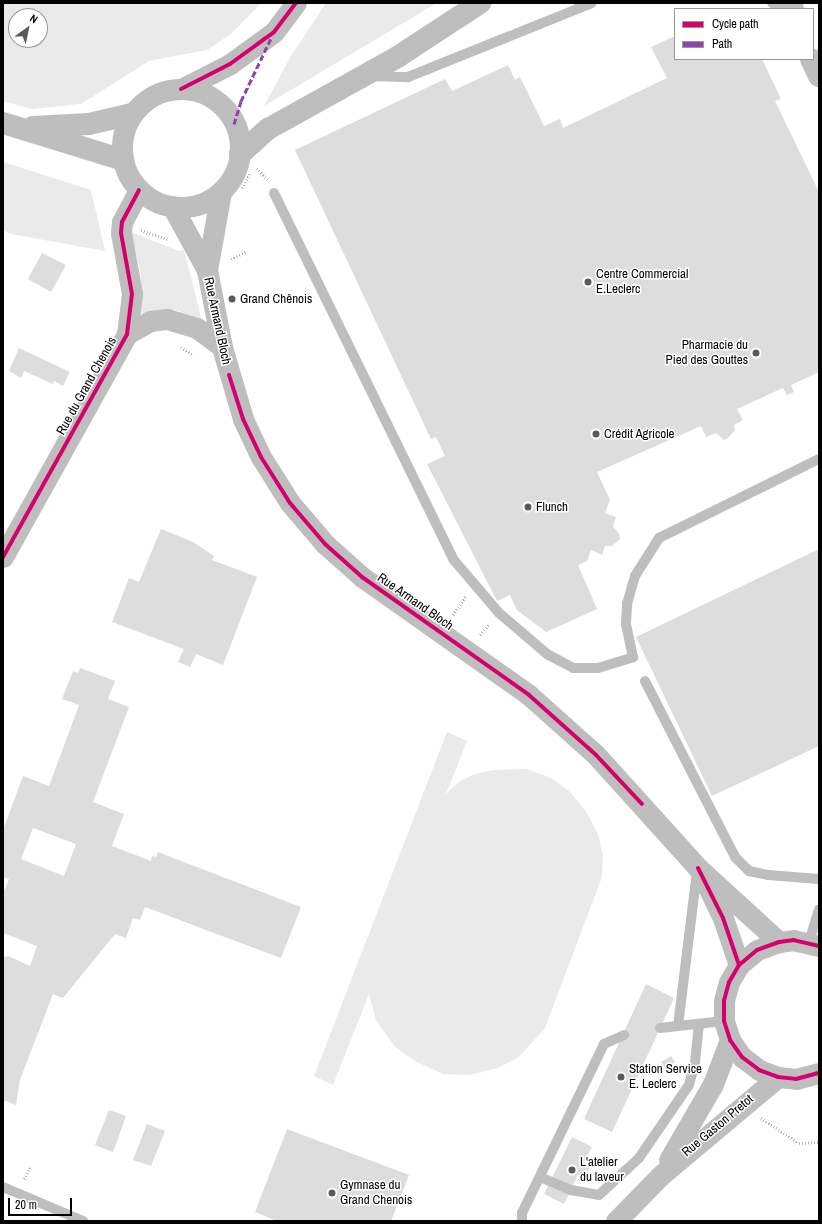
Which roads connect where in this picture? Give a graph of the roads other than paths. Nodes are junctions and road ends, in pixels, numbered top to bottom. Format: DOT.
graph roads {
  1 [pos="296,3"];
  2 [pos="480,3"];
  3 [pos="592,3"];
  4 [pos="363,76"];
  5 [pos="181,89"];
  6 [pos="132,114"];
  7 [pos="11,125"];
  8 [pos="240,154"];
  9 [pos="123,160"];
  10 [pos="139,190"];
  11 [pos="230,192"];
  12 [pos="274,193"];
  13 [pos="172,206"];
  14 [pos="207,270"];
  15 [pos="127,334"];
  16 [pos="222,347"];
  17 [pos="819,459"];
  18 [pos="3,557"];
  19 [pos="645,681"];
  20 [pos="698,868"];
  21 [pos="819,879"];
  22 [pos="819,910"];
  23 [pos="779,942"];
  24 [pos="814,944"];
  25 [pos="739,965"];
  26 [pos="699,1024"];
  27 [pos="678,1026"];
  28 [pos="660,1028"];
  29 [pos="727,1031"];
  30 [pos="624,1034"];
  31 [pos="818,1075"];
  32 [pos="778,1077"];
  33 [pos="660,1176"];
  34 [pos="540,1177"];
  35 [pos="3,1188"];
  36 [pos="83,1221"];
  37 [pos="522,1221"];
  38 [pos="616,1221"];
  1 -- 5 [label="street"];
  2 -- 4 [label="main road"];
  3 -- 4 [label="lane"];
  4 -- 8 [label="main road"];
  5 -- 6 [label="street"];
  5 -- 8 [label="street"];
  6 -- 7 [label="street"];
  6 -- 9 [label="street"];
  7 -- 9 [label="street"];
  8 -- 11 [label="street"];
  9 -- 10 [label="street"];
  10 -- 13 [label="street"];
  10 -- 15 [label="street, Rue du Grand Chenois"];
  11 -- 13 [label="street"];
  11 -- 14 [label="street, Rue Armand Bloch"];
  12 -- 17 [label="lane"];
  13 -- 14 [label="street, Rue Armand Bloch"];
  14 -- 16 [label="street, Rue Armand Bloch"];
  15 -- 16 [label="street"];
  15 -- 18 [label="street, Rue du Grand Chenois"];
  16 -- 20 [label="street, Rue Armand Bloch"];
  19 -- 21 [label="lane"];
  20 -- 23 [label="street, Rue Armand Bloch"];
  20 -- 25 [label="street, Rue Armand Bloch"];
  20 -- 27 [label="lane"];
  22 -- 24 [label="lane"];
  23 -- 24 [label="street, Rue Gaston Pretot"];
  23 -- 25 [label="street, Rue Gaston Pretot"];
  25 -- 29 [label="street, Rue Gaston Pretot"];
  26 -- 27 [label="lane"];
  26 -- 29 [label="lane"];
  26 -- 34 [label="lane"];
  27 -- 28 [label="lane"];
  29 -- 32 [label="street"];
  29 -- 33 [label="street, Rue Gaston Pretot"];
  30 -- 34 [label="lane"];
  31 -- 32 [label="street"];
  32 -- 33 [label="street, Rue Gaston Pretot"];
  33 -- 38 [label="street, Rue Gaston Pretot"];
  34 -- 37 [label="lane"];
  35 -- 36 [label="lane"];
}
